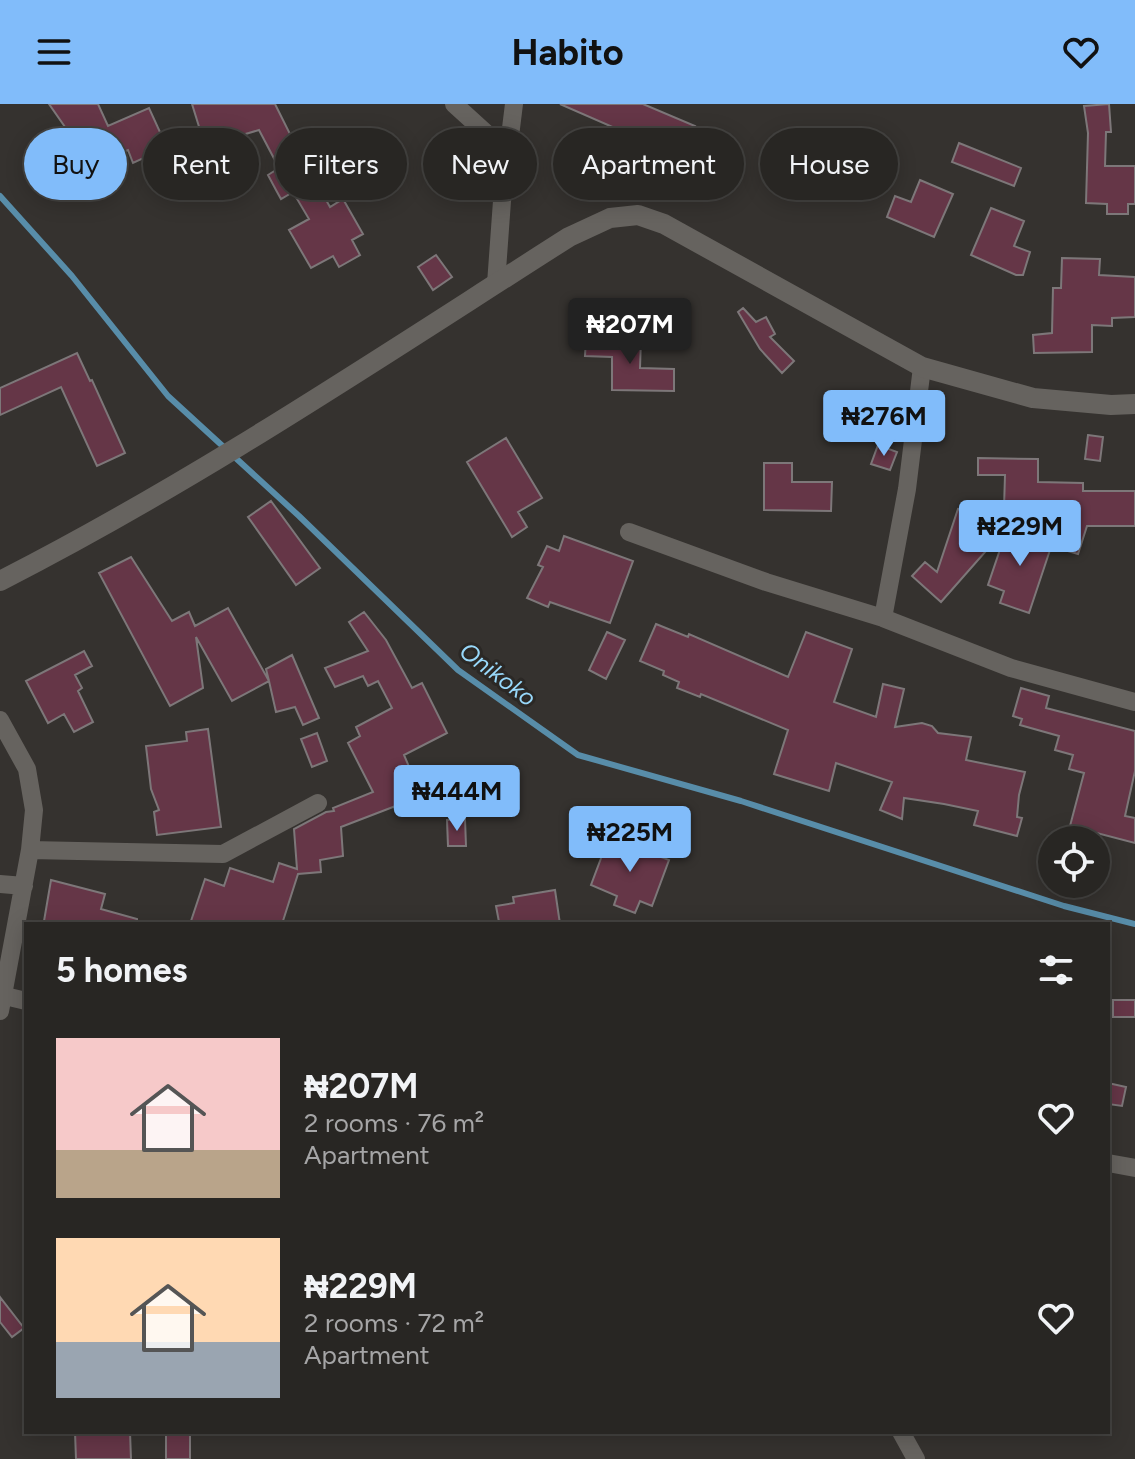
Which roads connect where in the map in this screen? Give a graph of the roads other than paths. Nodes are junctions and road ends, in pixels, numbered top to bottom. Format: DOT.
graph roads {
  1 [pos="454,104"];
  2 [pos="514,104"];
  3 [pos="480,128"];
  4 [pos="511,128"];
  5 [pos="504,200"];
  6 [pos="496,284"];
  7 [pos="922,367"];
  8 [pos="1135,404"];
  9 [pos="629,532"];
  10 [pos="0,581"];
  11 [pos="883,618"];
  12 [pos="1135,702"];
  13 [pos="0,720"];
  14 [pos="318,803"];
  15 [pos="30,850"];
  16 [pos="0,884"];
  17 [pos="24,886"];
  18 [pos="24,1001"];
  19 [pos="2,1004"];
  20 [pos="1110,1163"];
  21 [pos="1135,1168"];
  22 [pos="902,1434"];
  23 [pos="916,1459"];
  1 -- 3 [label="street"];
  2 -- 4 [label="street"];
  5 -- 6 [label="street"];
  6 -- 7 [label="main road"];
  6 -- 10 [label="main road"];
  7 -- 8 [label="main road"];
  7 -- 11 [label="street"];
  9 -- 11 [label="street"];
  11 -- 12 [label="street"];
  13 -- 15 [label="street"];
  14 -- 15 [label="street"];
  15 -- 17 [label="street"];
  16 -- 17 [label="street"];
  17 -- 19 [label="street"];
  18 -- 19 [label="street"];
  20 -- 21 [label="street"];
  22 -- 23 [label="street"];
}
